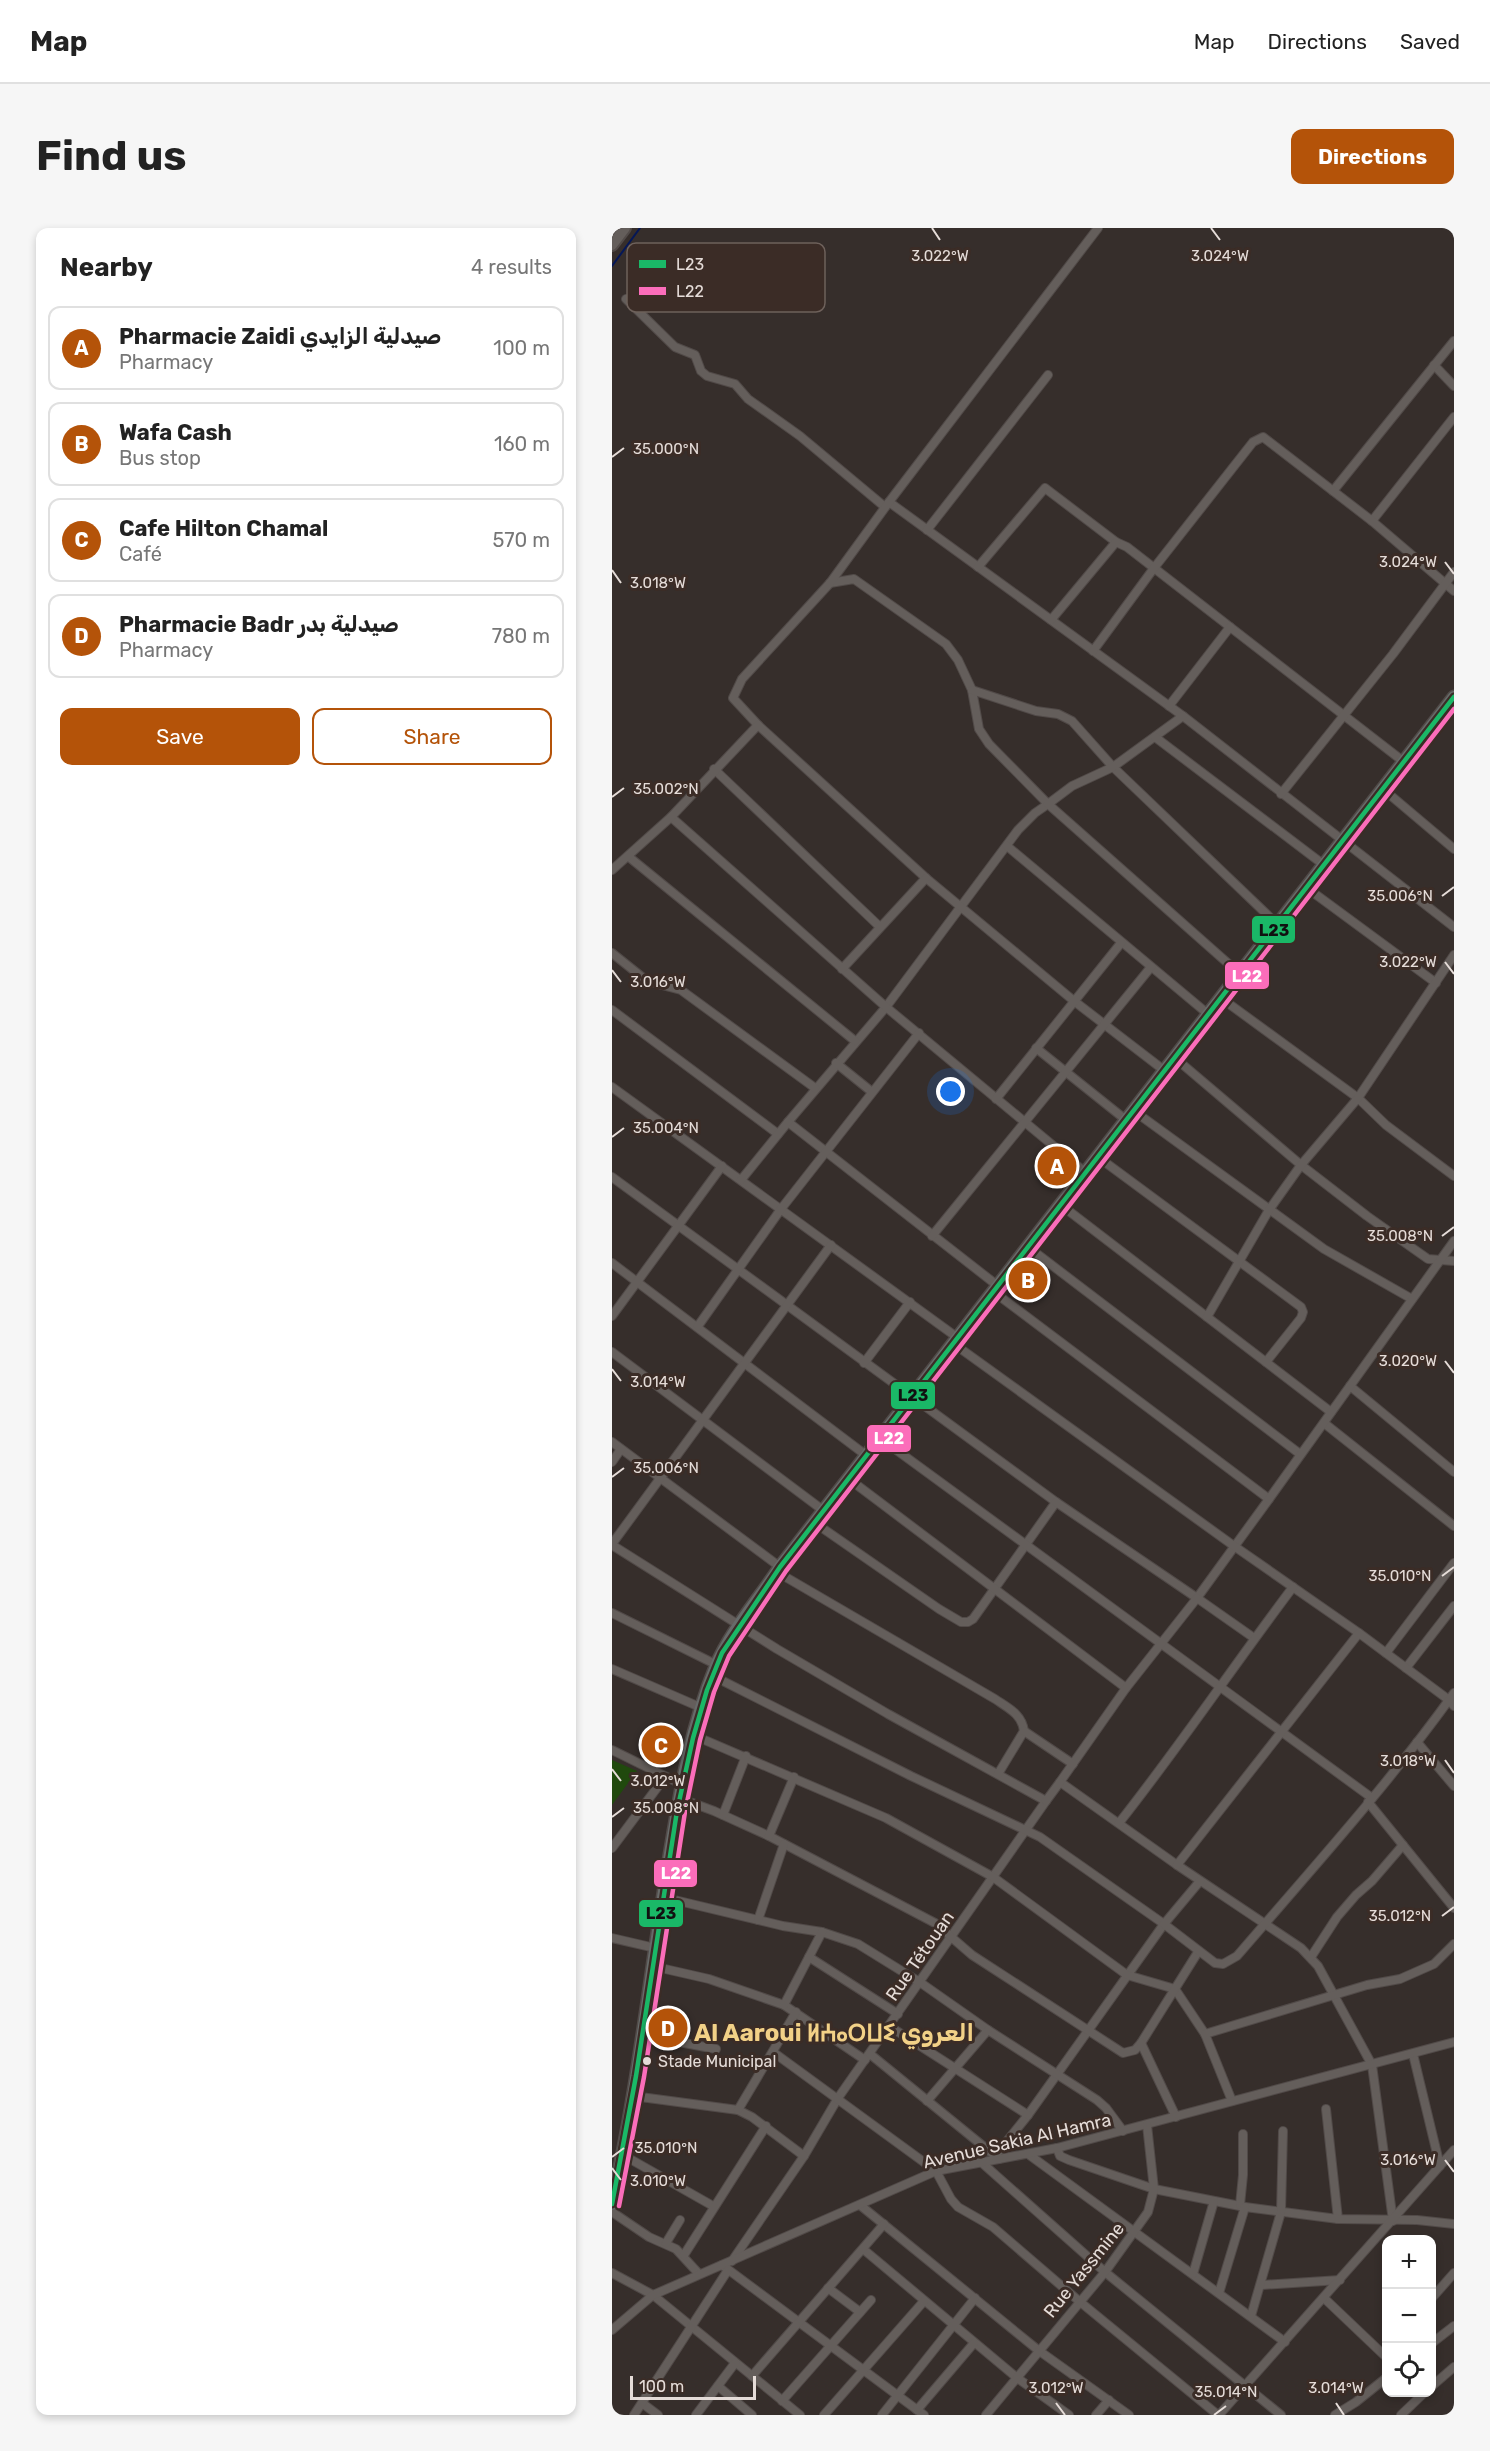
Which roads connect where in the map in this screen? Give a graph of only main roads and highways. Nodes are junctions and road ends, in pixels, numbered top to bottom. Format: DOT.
graph roads {
  1 [pos="1454,697"];
  2 [pos="614,2189"];
  3 [pos="612,2204"];
  1 -- 2 [label="main road"];
  2 -- 3 [label="main road"];
}
